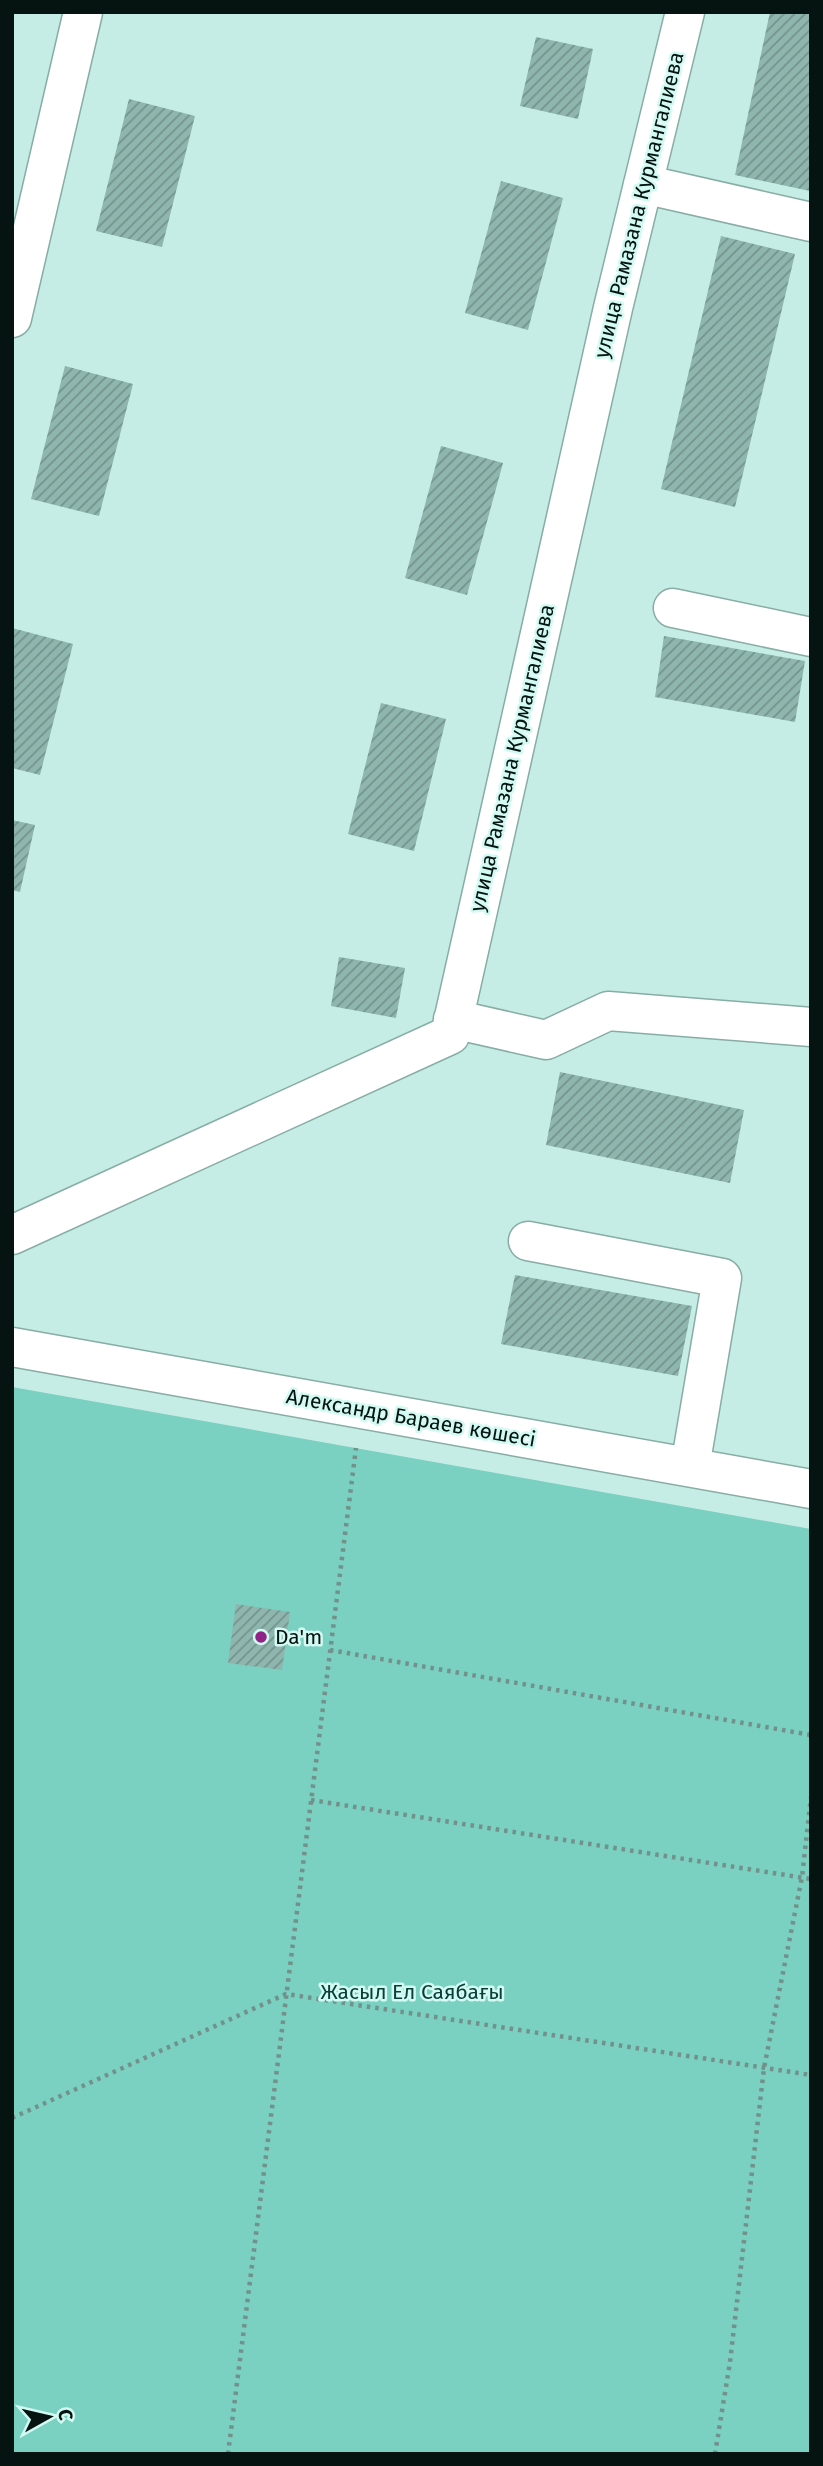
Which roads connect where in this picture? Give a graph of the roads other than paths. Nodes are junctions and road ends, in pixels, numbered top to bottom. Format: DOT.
graph roads {
  1 [pos="83,12"];
  2 [pos="685,12"];
  3 [pos="643,184"];
  4 [pos="811,222"];
  5 [pos="12,318"];
  6 [pos="673,608"];
  7 [pos="811,637"];
  8 [pos="453,1019"];
  9 [pos="811,1027"];
  10 [pos="12,1234"];
  11 [pos="528,1241"];
  12 [pos="12,1347"];
  13 [pos="690,1467"];
  14 [pos="811,1489"];
  1 -- 5 [label="street"];
  2 -- 3 [label="street, улица Рамазана Курмангалиева"];
  3 -- 4 [label="street"];
  3 -- 8 [label="street, улица Рамазана Курмангалиева"];
  6 -- 7 [label="street"];
  8 -- 9 [label="street"];
  8 -- 10 [label="street, улица Рамазана Курмангалиева"];
  11 -- 13 [label="street"];
  12 -- 13 [label="street, Александр Бараев көшесі"];
  13 -- 14 [label="street, Александр Бараев көшесі"];
}
